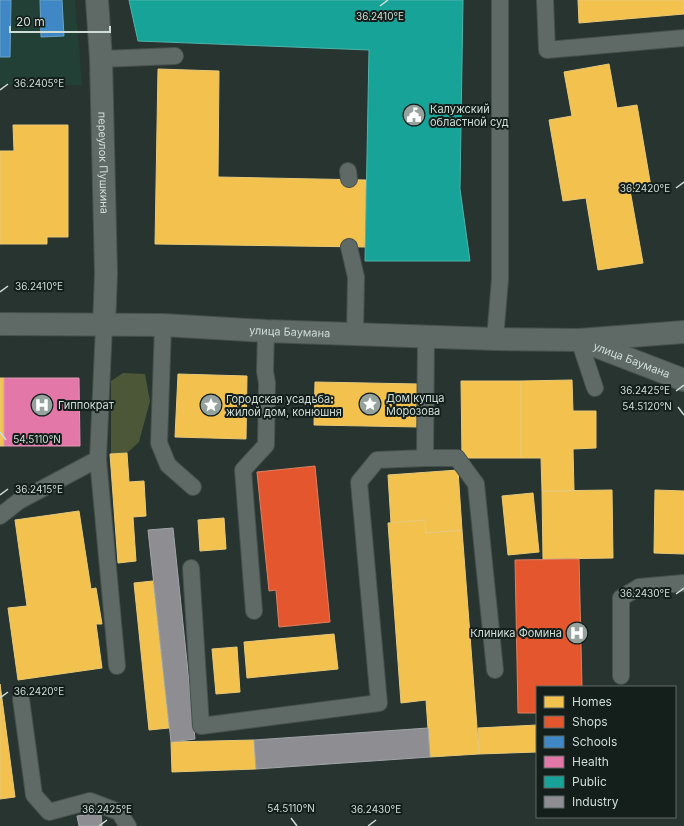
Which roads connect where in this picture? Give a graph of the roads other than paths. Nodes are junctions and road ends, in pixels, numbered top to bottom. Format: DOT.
graph roads {
  1 [pos="98,0"];
  2 [pos="500,0"];
  3 [pos="545,0"];
  4 [pos="684,38"];
  5 [pos="175,56"];
  6 [pos="101,59"];
  7 [pos="348,247"];
  8 [pos="0,324"];
  9 [pos="163,325"];
  10 [pos="104,326"];
  11 [pos="266,331"];
  12 [pos="684,332"];
  13 [pos="355,334"];
  14 [pos="426,336"];
  15 [pos="495,339"];
  16 [pos="579,340"];
  17 [pos="684,380"];
  18 [pos="595,388"];
  19 [pos="425,458"];
  20 [pos="98,459"];
  21 [pos="193,487"];
  22 [pos="0,516"];
  23 [pos="191,568"];
  24 [pos="684,583"];
  25 [pos="254,611"];
  26 [pos="117,666"];
  27 [pos="495,670"];
  28 [pos="621,676"];
  29 [pos="21,700"];
  30 [pos="128,826"];
  1 -- 6 [label="street, переулок Пушкина"];
  2 -- 15 [label="lane"];
  3 -- 4 [label="lane"];
  5 -- 6 [label="lane"];
  6 -- 10 [label="street, переулок Пушкина"];
  7 -- 13 [label="lane"];
  8 -- 10 [label="street, улица Баумана"];
  9 -- 10 [label="street, улица Баумана"];
  9 -- 11 [label="street, улица Баумана"];
  9 -- 21 [label="lane"];
  10 -- 20 [label="lane"];
  11 -- 13 [label="street, улица Баумана"];
  11 -- 25 [label="lane"];
  12 -- 16 [label="street, улица Баумана"];
  13 -- 14 [label="street, улица Баумана"];
  14 -- 15 [label="street, улица Баумана"];
  14 -- 19 [label="lane"];
  15 -- 16 [label="street, улица Баумана"];
  16 -- 17 [label="street, улица Баумана"];
  16 -- 18 [label="lane"];
  19 -- 23 [label="lane"];
  19 -- 27 [label="lane"];
  20 -- 22 [label="lane"];
  20 -- 26 [label="lane"];
  24 -- 28 [label="lane"];
  29 -- 30 [label="lane"];
}
